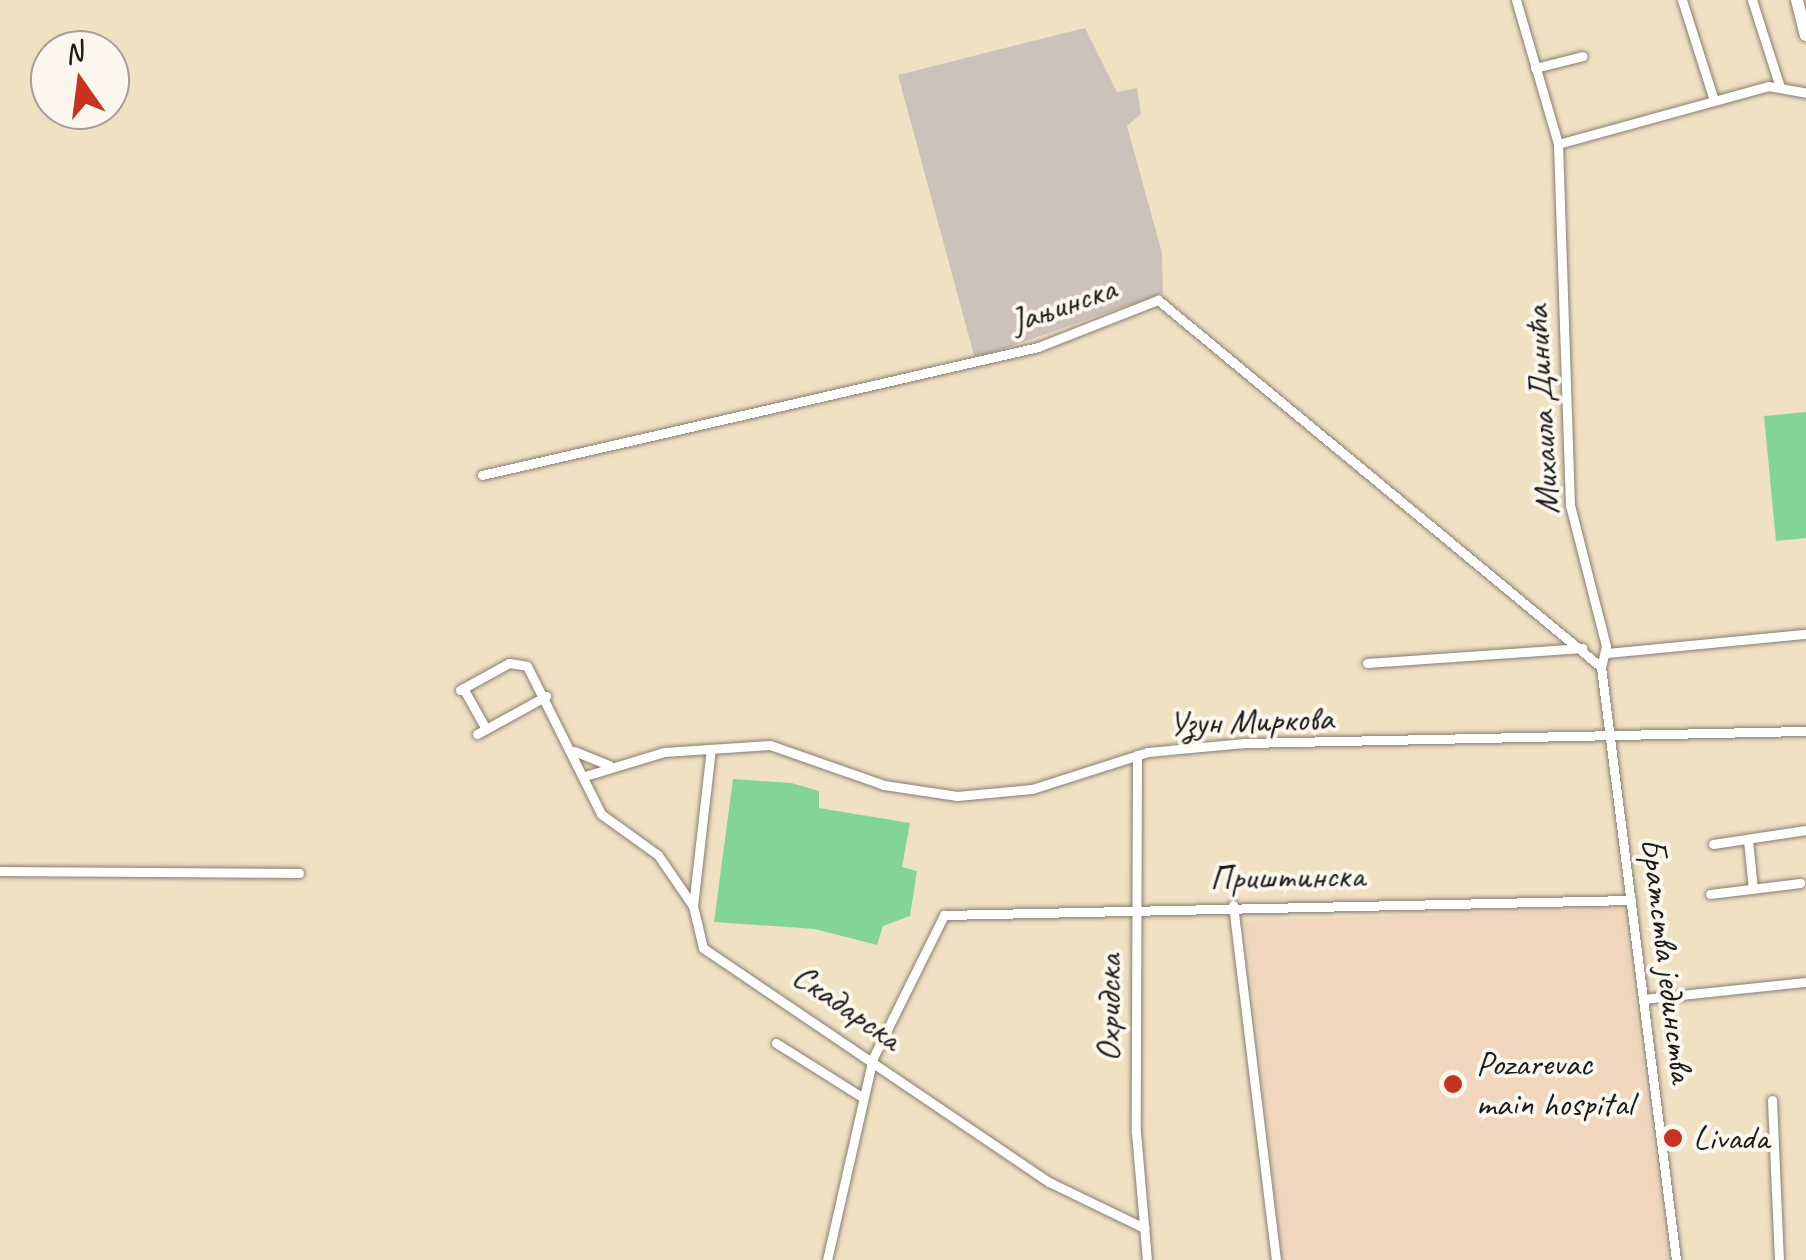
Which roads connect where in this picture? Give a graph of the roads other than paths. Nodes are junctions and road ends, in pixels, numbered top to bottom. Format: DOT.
graph roads {
  1 [pos="1516,0"];
  2 [pos="1682,0"];
  3 [pos="1752,0"];
  4 [pos="1801,8"];
  5 [pos="1806,35"];
  6 [pos="1583,56"];
  7 [pos="1535,68"];
  8 [pos="1780,87"];
  9 [pos="1806,93"];
  10 [pos="1714,100"];
  11 [pos="1558,144"];
  12 [pos="482,475"];
  13 [pos="1806,634"];
  14 [pos="1582,648"];
  15 [pos="1607,653"];
  16 [pos="1367,663"];
  17 [pos="1601,667"];
  18 [pos="546,696"];
  19 [pos="1806,733"];
  20 [pos="1613,742"];
  21 [pos="711,749"];
  22 [pos="572,750"];
  23 [pos="1137,755"];
  24 [pos="610,765"];
  25 [pos="585,776"];
  26 [pos="1806,830"];
  27 [pos="1748,840"];
  28 [pos="1713,844"];
  29 [pos="0,870"];
  30 [pos="300,872"];
  31 [pos="1800,883"];
  32 [pos="1754,888"];
  33 [pos="1710,894"];
  34 [pos="1631,900"];
  35 [pos="1234,905"];
  36 [pos="693,906"];
  37 [pos="1138,907"];
  38 [pos="1806,982"];
  39 [pos="1643,998"];
  40 [pos="776,1044"];
  41 [pos="873,1058"];
  42 [pos="862,1097"];
  43 [pos="1772,1100"];
  44 [pos="1144,1228"];
  45 [pos="827,1260"];
  46 [pos="1147,1260"];
  47 [pos="1276,1260"];
  48 [pos="1676,1260"];
  49 [pos="1779,1260"];
  1 -- 7 [label="street, Михаила Динића"];
  2 -- 10 [label="street"];
  3 -- 8 [label="street"];
  4 -- 5 [label="main road"];
  6 -- 7 [label="street"];
  7 -- 11 [label="street, Михаила Динића"];
  8 -- 9 [label="street"];
  8 -- 10 [label="street"];
  10 -- 11 [label="street"];
  11 -- 15 [label="street, Михаила Динића"];
  12 -- 14 [label="street, Јањинска"];
  13 -- 15 [label="street"];
  14 -- 16 [label="street"];
  14 -- 17 [label="street, Јањинска"];
  15 -- 17 [label="street"];
  17 -- 20 [label="street, Братства јединства"];
  18 -- 18 [label="street"];
  18 -- 22 [label="street, Скадарска"];
  19 -- 20 [label="street, Узун Миркова"];
  20 -- 23 [label="street, Узун Миркова"];
  20 -- 34 [label="street, Братства јединства"];
  21 -- 23 [label="street, Узун Миркова"];
  21 -- 24 [label="street, Узун Миркова"];
  21 -- 36 [label="street"];
  22 -- 24 [label="street"];
  22 -- 25 [label="street, Скадарска"];
  23 -- 37 [label="street, Охридска"];
  24 -- 25 [label="street, Узун Миркова"];
  25 -- 36 [label="street, Скадарска"];
  26 -- 27 [label="street"];
  27 -- 28 [label="street"];
  27 -- 32 [label="street"];
  29 -- 30 [label="street"];
  31 -- 32 [label="street"];
  32 -- 33 [label="street"];
  34 -- 35 [label="street, Приштинска"];
  34 -- 39 [label="street, Братства јединства"];
  35 -- 37 [label="street, Приштинска"];
  35 -- 47 [label="street"];
  36 -- 41 [label="street, Скадарска"];
  37 -- 41 [label="street, Приштинска"];
  37 -- 44 [label="street, Охридска"];
  38 -- 39 [label="street"];
  39 -- 48 [label="street, Братства јединства"];
  40 -- 42 [label="street"];
  41 -- 42 [label="street"];
  41 -- 44 [label="street, Скадарска"];
  42 -- 45 [label="street"];
  43 -- 49 [label="street"];
  44 -- 46 [label="street, Охридска"];
}
